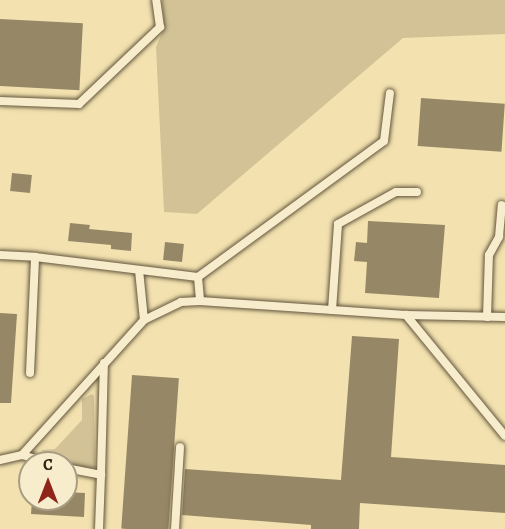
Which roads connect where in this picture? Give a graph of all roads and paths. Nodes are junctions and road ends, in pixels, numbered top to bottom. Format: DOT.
graph roads {
  1 [pos="156,0"];
  2 [pos="390,93"];
  3 [pos="0,101"];
  4 [pos="417,192"];
  5 [pos="502,205"];
  6 [pos="0,255"];
  7 [pos="35,257"];
  8 [pos="139,270"];
  9 [pos="198,277"];
  10 [pos="200,301"];
  11 [pos="332,310"];
  12 [pos="406,315"];
  13 [pos="487,317"];
  14 [pos="505,317"];
  15 [pos="144,320"];
  16 [pos="104,363"];
  17 [pos="30,373"];
  18 [pos="505,436"];
  19 [pos="180,447"];
  20 [pos="26,451"];
  21 [pos="18,456"];
  22 [pos="0,460"];
  23 [pos="78,470"];
  24 [pos="101,475"];
  25 [pos="99,529"];
  26 [pos="175,529"];
  1 -- 3 [label="lane"];
  2 -- 9 [label="lane"];
  4 -- 11 [label="lane"];
  5 -- 13 [label="lane"];
  6 -- 7 [label="lane"];
  7 -- 8 [label="lane"];
  7 -- 17 [label="lane"];
  8 -- 9 [label="lane"];
  8 -- 15 [label="lane"];
  9 -- 10 [label="lane"];
  10 -- 11 [label="lane"];
  10 -- 15 [label="lane"];
  11 -- 12 [label="lane"];
  12 -- 13 [label="lane"];
  12 -- 18 [label="lane"];
  13 -- 14 [label="lane"];
  15 -- 16 [label="lane"];
  16 -- 20 [label="lane"];
  16 -- 24 [label="lane"];
  19 -- 26 [label="lane"];
  21 -- 22 [label="lane"];
  23 -- 24 [label="lane"];
  24 -- 25 [label="lane"];
}
